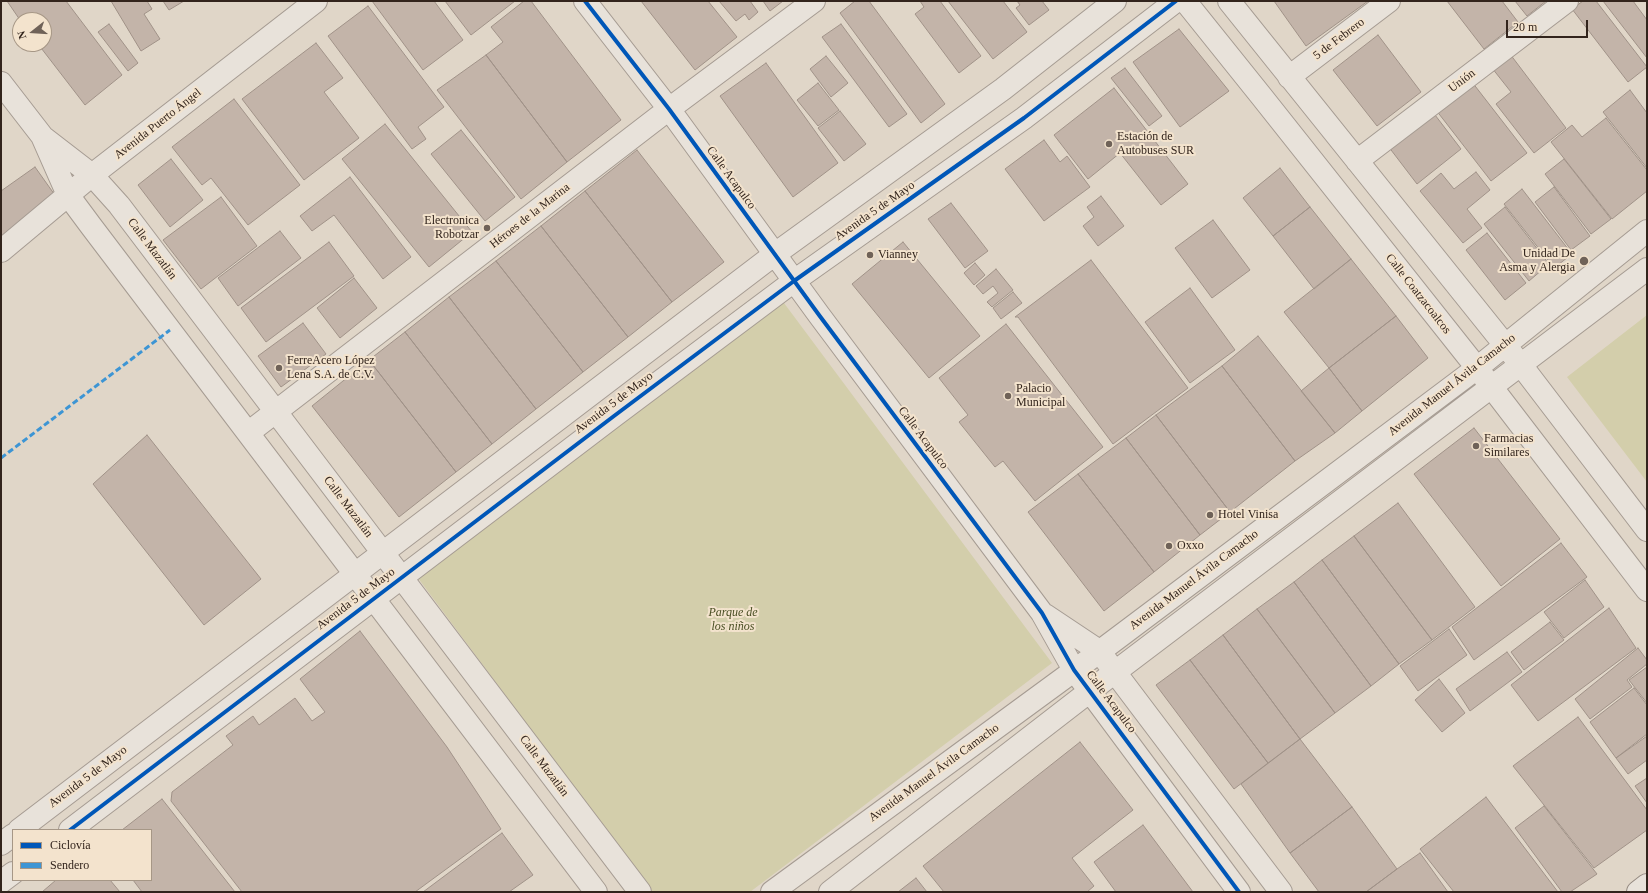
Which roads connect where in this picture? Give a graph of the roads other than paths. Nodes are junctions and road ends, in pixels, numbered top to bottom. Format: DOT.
graph roads {
  1 [pos="316,1"];
  2 [pos="585,1"];
  3 [pos="814,1"];
  4 [pos="1115,1"];
  5 [pos="1176,1"];
  6 [pos="1185,1"];
  7 [pos="1229,1"];
  8 [pos="1389,1"];
  9 [pos="1567,1"];
  10 [pos="1289,77"];
  11 [pos="1,83"];
  12 [pos="1004,89"];
  13 [pos="669,109"];
  14 [pos="1024,118"];
  15 [pos="42,136"];
  16 [pos="1357,161"];
  17 [pos="92,175"];
  18 [pos="68,195"];
  19 [pos="1647,231"];
  20 [pos="1,251"];
  21 [pos="775,254"];
  22 [pos="1647,269"];
  23 [pos="794,281"];
  24 [pos="1504,345"];
  25 [pos="1521,365"];
  26 [pos="1477,368"];
  27 [pos="1492,387"];
  28 [pos="275,411"];
  29 [pos="248,432"];
  30 [pos="1647,530"];
  31 [pos="383,553"];
  32 [pos="355,574"];
  33 [pos="401,578"];
  34 [pos="1647,590"];
  35 [pos="374,599"];
  36 [pos="1042,613"];
  37 [pos="1099,651"];
  38 [pos="1074,670"];
  39 [pos="1116,672"];
  40 [pos="1090,691"];
  41 [pos="20,829"];
  42 [pos="71,829"];
  43 [pos="12,835"];
  44 [pos="1,844"];
  45 [pos="12,874"];
  46 [pos="1,882"];
  47 [pos="1647,885"];
  48 [pos="596,892"];
  49 [pos="640,892"];
  50 [pos="772,892"];
  51 [pos="830,892"];
  52 [pos="1240,892"];
  53 [pos="1281,892"];
  54 [pos="1638,892"];
  1 -- 17 [label="street, Avenida Puerto Ángel"];
  2 -- 13 [label="street, Calle Acapulco"];
  3 -- 13 [label="street, Héroes de la Marina"];
  4 -- 12 [label="street, Avenida 5 de Mayo"];
  5 -- 14 [label="street, Avenida 5 de Mayo"];
  6 -- 26 [label="street, Calle Coatzacoalcos"];
  7 -- 10 [label="street"];
  8 -- 10 [label="street, 5 de Febrero"];
  9 -- 16 [label="street, Unión"];
  10 -- 16 [label="street"];
  11 -- 15 [label="street, Calle Mazatlán"];
  12 -- 14 [label="street"];
  12 -- 21 [label="street, Avenida 5 de Mayo"];
  13 -- 21 [label="street, Calle Acapulco"];
  13 -- 28 [label="street, Héroes de la Marina"];
  14 -- 23 [label="street, Avenida 5 de Mayo"];
  15 -- 17 [label="street, Calle Mazatlán"];
  15 -- 18 [label="street, Calle Mazatlán"];
  16 -- 24 [label="street"];
  17 -- 18 [label="street, Avenida Puerto Ángel"];
  17 -- 28 [label="street, Calle Mazatlán"];
  18 -- 20 [label="street, Avenida Puerto Ángel"];
  18 -- 29 [label="street, Calle Mazatlán"];
  19 -- 24 [label="street, Avenida Manuel Ávila Camacho"];
  21 -- 23 [label="street, Calle Acapulco"];
  21 -- 31 [label="street, Avenida 5 de Mayo"];
  22 -- 25 [label="street, Avenida Manuel Ávila Camacho"];
  23 -- 33 [label="street, Avenida 5 de Mayo"];
  23 -- 36 [label="street, Calle Acapulco"];
  24 -- 25 [label="street"];
  24 -- 26 [label="street, Avenida Manuel Ávila Camacho"];
  25 -- 27 [label="street, Avenida Manuel Ávila Camacho"];
  25 -- 30 [label="street"];
  26 -- 27 [label="street, Calle Coatzacoalcos"];
  26 -- 37 [label="street, Avenida Manuel Ávila Camacho"];
  27 -- 34 [label="street, Calle Coatzacoalcos"];
  27 -- 39 [label="street, Avenida Manuel Ávila Camacho"];
  28 -- 29 [label="street, Héroes de la Marina"];
  28 -- 31 [label="street, Calle Mazatlán"];
  29 -- 32 [label="street, Calle Mazatlán"];
  31 -- 32 [label="street, Avenida 5 de Mayo"];
  31 -- 33 [label="street, Calle Mazatlán"];
  32 -- 35 [label="street, Calle Mazatlán"];
  32 -- 41 [label="street, Avenida 5 de Mayo"];
  33 -- 35 [label="street, Avenida 5 de Mayo"];
  33 -- 49 [label="street, Calle Mazatlán"];
  35 -- 42 [label="street, Avenida 5 de Mayo"];
  35 -- 48 [label="street, Calle Mazatlán"];
  36 -- 37 [label="street, Calle Acapulco"];
  36 -- 38 [label="street, Calle Acapulco"];
  37 -- 38 [label="street, Avenida Manuel Ávila Camacho"];
  37 -- 39 [label="street, Calle Acapulco"];
  38 -- 40 [label="street, Calle Acapulco"];
  38 -- 50 [label="street, Avenida Manuel Ávila Camacho"];
  39 -- 40 [label="street, Avenida Manuel Ávila Camacho"];
  39 -- 53 [label="street, Calle Acapulco"];
  40 -- 51 [label="street, Avenida Manuel Ávila Camacho"];
  40 -- 52 [label="street, Calle Acapulco"];
  43 -- 44 [label="street"];
  45 -- 46 [label="street"];
  47 -- 54 [label="street"];
}
